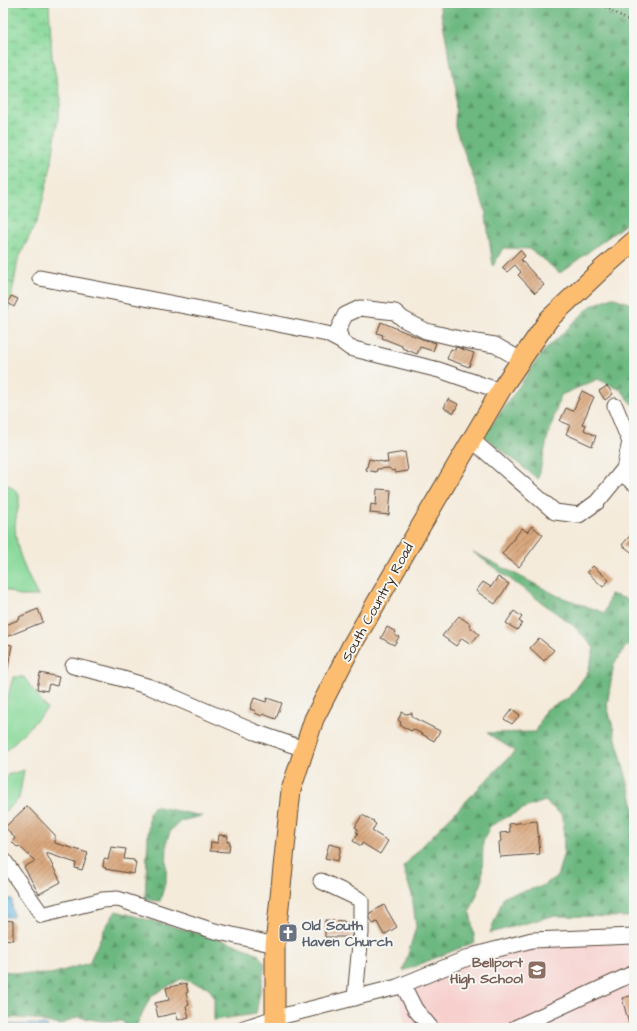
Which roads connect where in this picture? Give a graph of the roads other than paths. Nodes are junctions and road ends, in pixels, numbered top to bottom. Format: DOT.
graph roads {
  1 [pos="634,241"];
  2 [pos="40,278"];
  3 [pos="342,342"];
  4 [pos="521,360"];
  5 [pos="500,391"];
  6 [pos="615,406"];
  7 [pos="472,440"];
  8 [pos="621,474"];
  9 [pos="634,483"];
  10 [pos="73,666"];
  11 [pos="304,750"];
  12 [pos="3,859"];
  13 [pos="321,881"];
  14 [pos="634,936"];
  15 [pos="275,945"];
  16 [pos="634,973"];
  17 [pos="403,985"];
  18 [pos="355,998"];
  19 [pos="275,1023"];
  20 [pos="244,1028"];
  21 [pos="431,1028"];
  22 [pos="515,1028"];
  1 -- 4 [label="main road, South Country Road"];
  2 -- 3 [label="street"];
  3 -- 4 [label="street"];
  3 -- 5 [label="street"];
  4 -- 5 [label="main road, South Country Road"];
  5 -- 7 [label="main road, South Country Road"];
  6 -- 8 [label="street"];
  7 -- 8 [label="street"];
  7 -- 11 [label="main road, South Country Road"];
  8 -- 9 [label="street"];
  10 -- 11 [label="street"];
  11 -- 15 [label="main road, South Country Road"];
  12 -- 15 [label="street"];
  13 -- 18 [label="street"];
  14 -- 17 [label="street"];
  15 -- 19 [label="main road, South Country Road"];
  16 -- 22 [label="street"];
  17 -- 18 [label="street"];
  17 -- 21 [label="street"];
  18 -- 19 [label="street"];
  19 -- 20 [label="street"];
}
